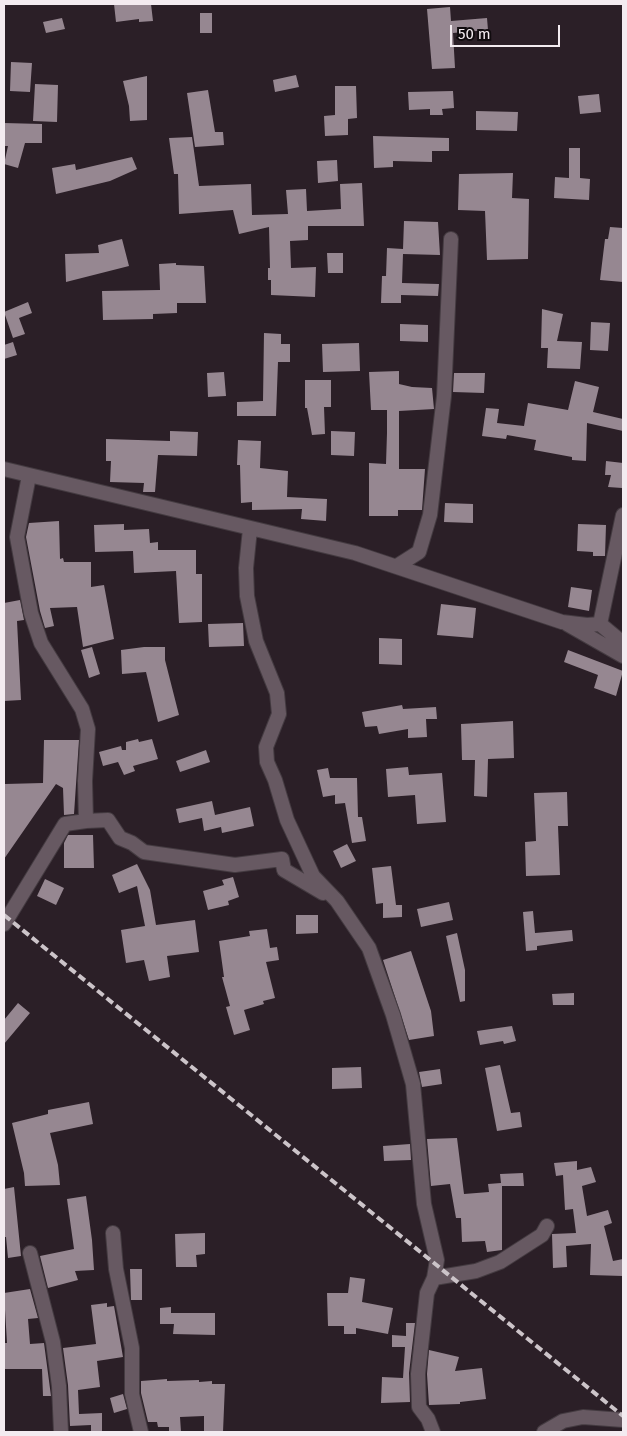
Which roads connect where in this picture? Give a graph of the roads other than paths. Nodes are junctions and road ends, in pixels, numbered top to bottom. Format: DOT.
graph roads {
  1 [pos="451,239"];
  2 [pos="4,469"];
  3 [pos="29,476"];
  4 [pos="623,515"];
  5 [pos="250,528"];
  6 [pos="397,566"];
  7 [pos="562,622"];
  8 [pos="600,624"];
  9 [pos="623,641"];
  10 [pos="623,656"];
  11 [pos="86,821"];
  12 [pos="336,901"];
  13 [pos="4,924"];
  14 [pos="547,1226"];
  15 [pos="113,1233"];
  16 [pos="30,1253"];
  17 [pos="434,1278"];
  18 [pos="623,1420"];
  19 [pos="61,1432"];
  20 [pos="141,1432"];
  21 [pos="433,1432"];
  22 [pos="544,1432"];
  1 -- 6 [label="street"];
  2 -- 3 [label="street"];
  3 -- 5 [label="street"];
  3 -- 11 [label="street"];
  4 -- 8 [label="street"];
  5 -- 6 [label="street"];
  5 -- 12 [label="street"];
  6 -- 7 [label="street"];
  7 -- 8 [label="street"];
  7 -- 10 [label="street"];
  8 -- 9 [label="street"];
  11 -- 12 [label="street"];
  11 -- 13 [label="street"];
  12 -- 17 [label="street"];
  14 -- 17 [label="street"];
  15 -- 20 [label="street"];
  16 -- 19 [label="street"];
  17 -- 21 [label="street"];
  18 -- 22 [label="street"];
}
